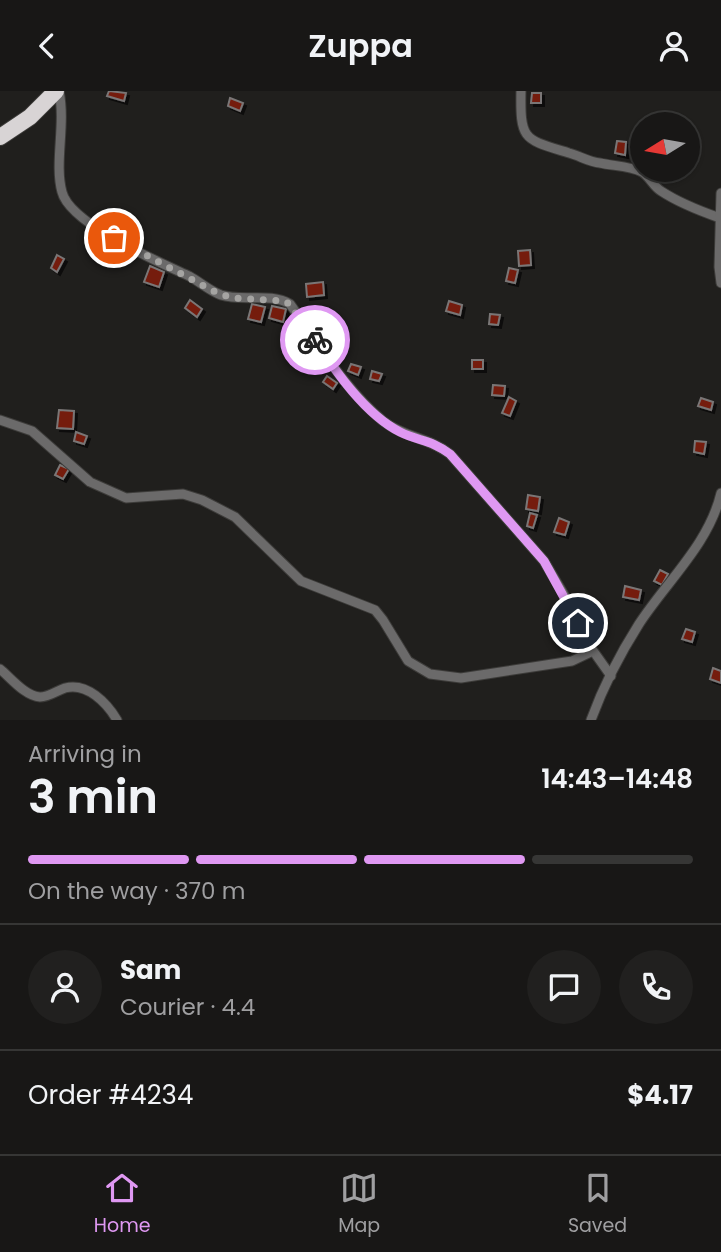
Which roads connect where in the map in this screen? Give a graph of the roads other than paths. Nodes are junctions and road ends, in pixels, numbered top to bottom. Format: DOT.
graph roads {
  1 [pos="58,91"];
  2 [pos="521,91"];
  3 [pos="0,137"];
  4 [pos="721,193"];
  5 [pos="720,218"];
  6 [pos="721,283"];
  7 [pos="0,420"];
  8 [pos="721,493"];
  9 [pos="593,651"];
  10 [pos="0,669"];
  11 [pos="611,676"];
  12 [pos="117,720"];
  13 [pos="591,720"];
  1 -- 3 [label="highway"];
  1 -- 9 [label="street"];
  2 -- 5 [label="street"];
  4 -- 5 [label="street"];
  5 -- 6 [label="street"];
  7 -- 9 [label="street"];
  8 -- 11 [label="street"];
  9 -- 11 [label="street"];
  10 -- 12 [label="street"];
  11 -- 13 [label="street"];
}
